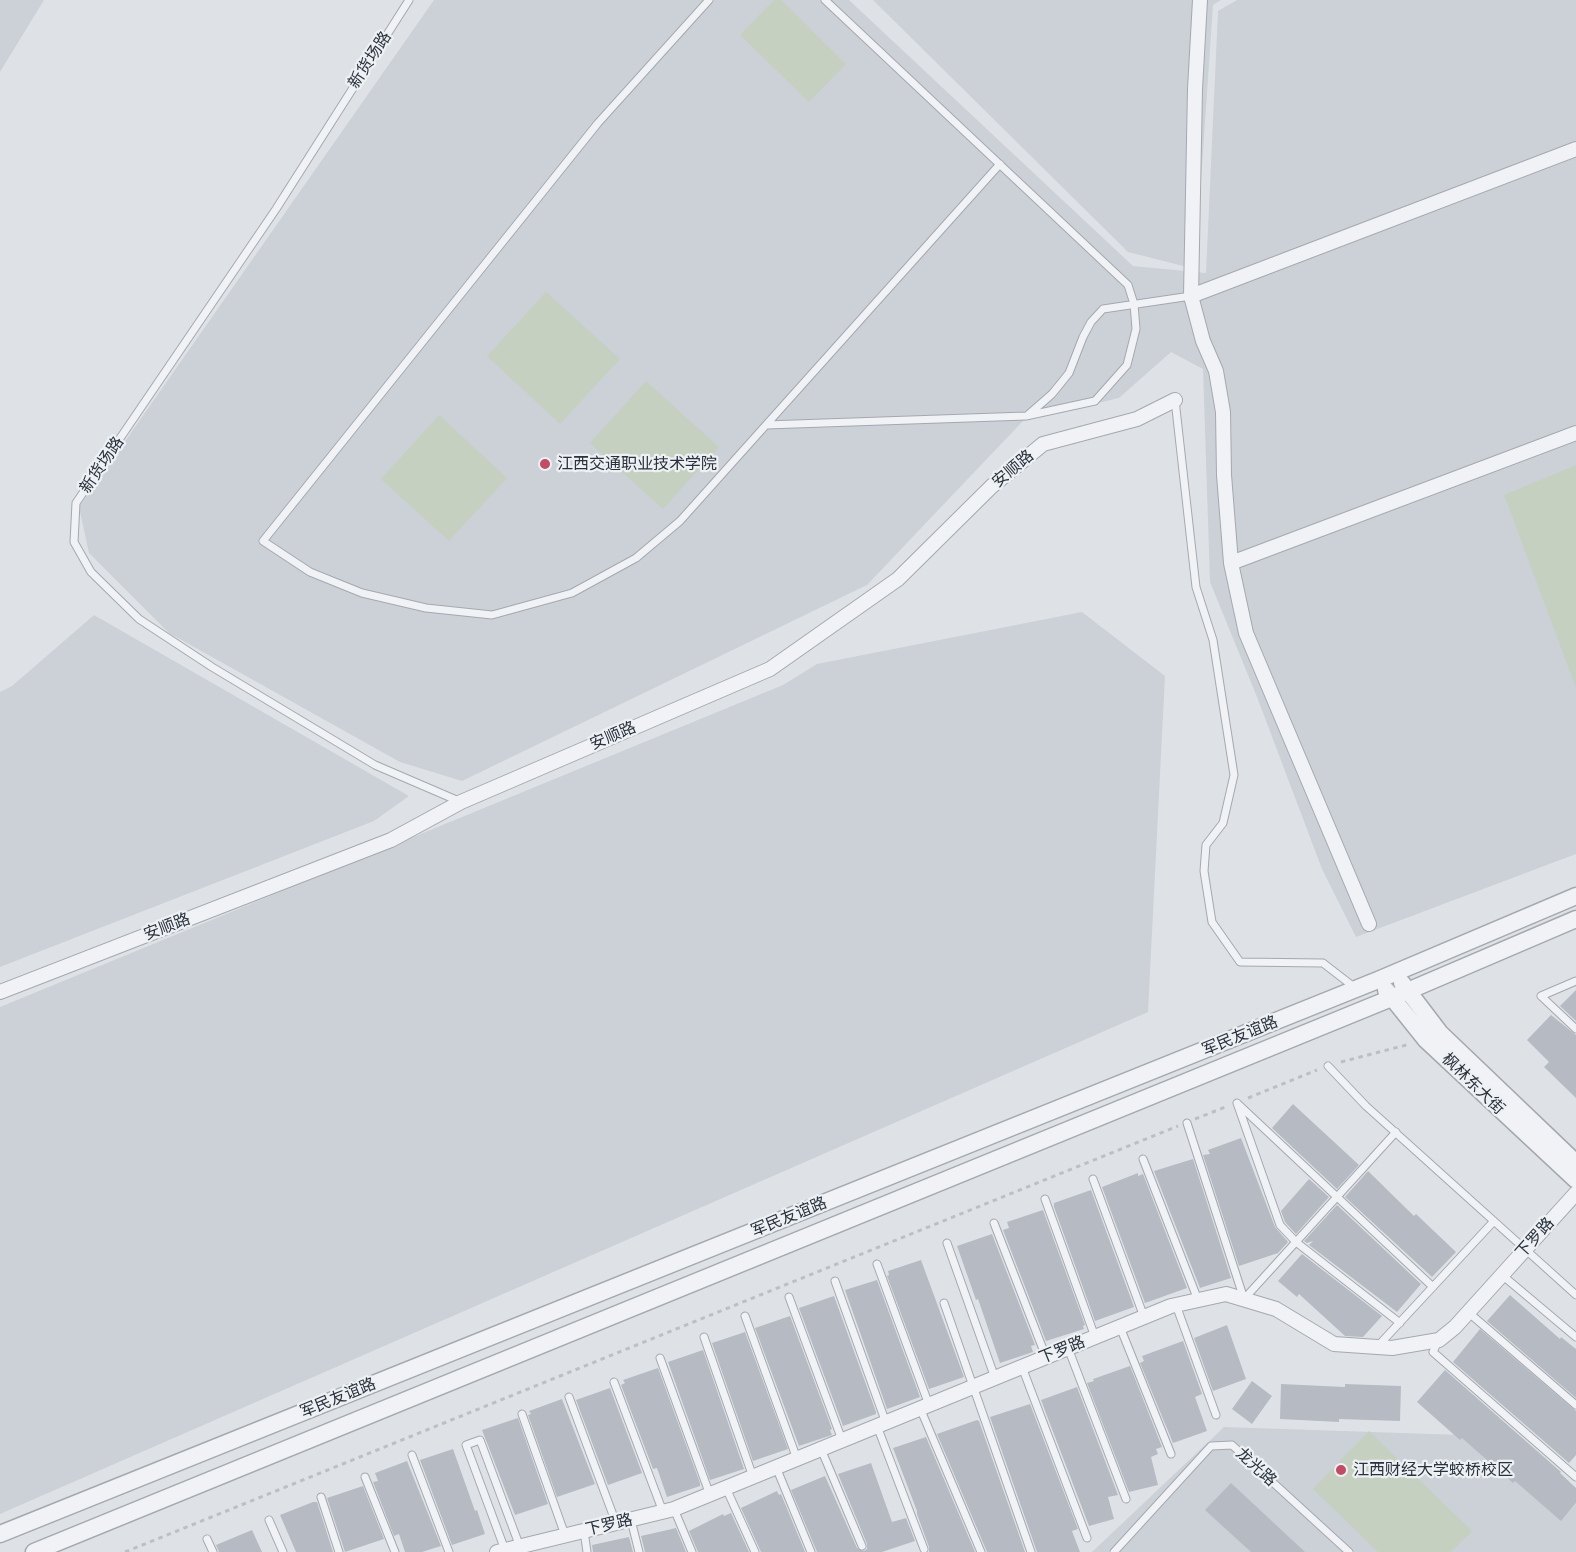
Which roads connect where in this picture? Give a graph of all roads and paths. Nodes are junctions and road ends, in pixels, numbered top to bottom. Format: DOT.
graph roads {
  1 [pos="409,0"];
  2 [pos="709,0"];
  3 [pos="825,0"];
  4 [pos="1200,0"];
  5 [pos="1576,149"];
  6 [pos="1000,164"];
  7 [pos="1191,296"];
  8 [pos="1134,304"];
  9 [pos="1175,400"];
  10 [pos="1026,416"];
  11 [pos="766,425"];
  12 [pos="1576,433"];
  13 [pos="1232,563"];
  14 [pos="461,802"];
  15 [pos="1576,896"];
  16 [pos="1576,919"];
  17 [pos="1369,924"];
  18 [pos="1394,973"];
  19 [pos="1378,980"];
  20 [pos="1576,981"];
  21 [pos="1356,989"];
  22 [pos="1408,991"];
  23 [pos="0,992"];
  24 [pos="1392,998"];
  25 [pos="1576,1029"];
  26 [pos="1426,1040"];
  27 [pos="1328,1066"];
  28 [pos="1237,1102"];
  29 [pos="1187,1123"];
  30 [pos="1396,1132"];
  31 [pos="1143,1159"];
  32 [pos="1576,1163"];
  33 [pos="1093,1179"];
  34 [pos="1576,1180"];
  35 [pos="1576,1193"];
  36 [pos="1336,1198"];
  37 [pos="1045,1199"];
  38 [pos="1494,1221"];
  39 [pos="994,1223"];
  40 [pos="1296,1242"];
  41 [pos="947,1243"];
  42 [pos="1525,1249"];
  43 [pos="877,1264"];
  44 [pos="1502,1275"];
  45 [pos="835,1281"];
  46 [pos="1433,1287"];
  47 [pos="1576,1295"];
  48 [pos="789,1297"];
  49 [pos="1244,1299"];
  50 [pos="1198,1300"];
  51 [pos="944,1303"];
  52 [pos="1176,1305"];
  53 [pos="1468,1312"];
  54 [pos="745,1316"];
  55 [pos="1144,1317"];
  56 [pos="1400,1323"];
  57 [pos="1120,1327"];
  58 [pos="704,1337"];
  59 [pos="1095,1337"];
  60 [pos="1576,1337"];
  61 [pos="1439,1340"];
  62 [pos="1377,1347"];
  63 [pos="1068,1348"];
  64 [pos="1046,1357"];
  65 [pos="660,1358"];
  66 [pos="1022,1367"];
  67 [pos="995,1378"];
  68 [pos="614,1382"];
  69 [pos="973,1387"];
  70 [pos="569,1397"];
  71 [pos="1576,1405"];
  72 [pos="925,1406"];
  73 [pos="522,1414"];
  74 [pos="1216,1415"];
  75 [pos="881,1424"];
  76 [pos="843,1440"];
  77 [pos="821,1449"];
  78 [pos="412,1455"];
  79 [pos="1171,1455"];
  80 [pos="797,1459"];
  81 [pos="776,1467"];
  82 [pos="365,1477"];
  83 [pos="753,1477"];
  84 [pos="1576,1477"];
  85 [pos="726,1488"];
  86 [pos="710,1495"];
  87 [pos="321,1497"];
  88 [pos="1126,1499"];
  89 [pos="668,1510"];
  90 [pos="269,1520"];
  91 [pos="631,1520"];
  92 [pos="616,1523"];
  93 [pos="584,1531"];
  94 [pos="0,1534"];
  95 [pos="565,1535"];
  96 [pos="1087,1538"];
  97 [pos="207,1539"];
  98 [pos="862,1546"];
  99 [pos="924,1549"];
  100 [pos="521,1550"];
  101 [pos="501,1551"];
  102 [pos="34,1552"];
  103 [pos="125,1552"];
  104 [pos="213,1552"];
  105 [pos="283,1552"];
  106 [pos="339,1552"];
  107 [pos="395,1552"];
  108 [pos="449,1552"];
  109 [pos="588,1552"];
  110 [pos="639,1552"];
  111 [pos="692,1552"];
  112 [pos="755,1552"];
  113 [pos="812,1552"];
  114 [pos="981,1552"];
  115 [pos="1031,1552"];
  116 [pos="1114,1552"];
  117 [pos="1349,1552"];
  1 -- 14 [label="lane, 新货场路"];
  2 -- 11 [label="lane"];
  3 -- 6 [label="lane"];
  4 -- 7 [label="street"];
  5 -- 7 [label="street"];
  6 -- 8 [label="lane"];
  6 -- 11 [label="lane"];
  7 -- 8 [label="lane"];
  7 -- 13 [label="street"];
  8 -- 10 [label="lane"];
  8 -- 10 [label="lane"];
  9 -- 14 [label="street, 安顺路"];
  9 -- 21 [label="lane"];
  10 -- 11 [label="lane"];
  12 -- 13 [label="street"];
  13 -- 17 [label="street"];
  14 -- 23 [label="street, 安顺路"];
  15 -- 18 [label="street, 军民友谊路"];
  16 -- 22 [label="street, 军民友谊路"];
  18 -- 19 [label="street, 军民友谊路"];
  18 -- 22 [label="street, 枫林东大街"];
  19 -- 21 [label="street, 军民友谊路"];
  19 -- 24 [label="street, 枫林东大街"];
  20 -- 25 [label="lane"];
  21 -- 94 [label="street, 军民友谊路"];
  22 -- 24 [label="street, 军民友谊路"];
  22 -- 32 [label="street, 枫林东大街"];
  24 -- 26 [label="street, 枫林东大街"];
  24 -- 102 [label="street, 军民友谊路"];
  26 -- 27 [label="path"];
  26 -- 34 [label="street, 枫林东大街"];
  27 -- 28 [label="path"];
  27 -- 30 [label="lane"];
  28 -- 29 [label="path"];
  28 -- 36 [label="lane"];
  28 -- 40 [label="lane"];
  29 -- 49 [label="lane"];
  29 -- 103 [label="path"];
  30 -- 36 [label="lane"];
  30 -- 38 [label="lane"];
  31 -- 50 [label="lane"];
  33 -- 55 [label="lane"];
  35 -- 42 [label="street, 下罗路"];
  36 -- 40 [label="lane"];
  36 -- 46 [label="lane"];
  37 -- 59 [label="lane"];
  38 -- 42 [label="lane"];
  38 -- 46 [label="lane"];
  39 -- 64 [label="lane"];
  40 -- 49 [label="lane"];
  40 -- 56 [label="lane"];
  41 -- 67 [label="lane"];
  42 -- 44 [label="street, 下罗路"];
  42 -- 47 [label="lane"];
  43 -- 72 [label="lane"];
  44 -- 53 [label="street, 下罗路"];
  44 -- 60 [label="lane"];
  45 -- 75 [label="lane"];
  46 -- 56 [label="lane"];
  48 -- 76 [label="lane"];
  49 -- 50 [label="street, 下罗路"];
  49 -- 62 [label="street, 下罗路"];
  50 -- 52 [label="street, 下罗路"];
  51 -- 69 [label="lane"];
  52 -- 55 [label="street, 下罗路"];
  52 -- 74 [label="lane"];
  53 -- 61 [label="street, 下罗路"];
  53 -- 71 [label="lane"];
  54 -- 80 [label="lane"];
  55 -- 57 [label="street, 下罗路"];
  56 -- 62 [label="lane"];
  57 -- 59 [label="street, 下罗路"];
  57 -- 79 [label="lane"];
  58 -- 83 [label="lane"];
  59 -- 63 [label="street, 下罗路"];
  61 -- 62 [label="street, 下罗路"];
  61 -- 84 [label="lane"];
  63 -- 64 [label="street, 下罗路"];
  63 -- 88 [label="lane"];
  64 -- 66 [label="street, 下罗路"];
  65 -- 86 [label="lane"];
  66 -- 67 [label="street, 下罗路"];
  66 -- 96 [label="lane"];
  67 -- 69 [label="street, 下罗路"];
  68 -- 89 [label="lane"];
  69 -- 72 [label="street, 下罗路"];
  69 -- 115 [label="lane"];
  70 -- 92 [label="lane"];
  72 -- 75 [label="street, 下罗路"];
  72 -- 114 [label="lane"];
  73 -- 95 [label="lane"];
  75 -- 76 [label="street, 下罗路"];
  75 -- 99 [label="lane"];
  76 -- 77 [label="street, 下罗路"];
  77 -- 80 [label="street, 下罗路"];
  77 -- 98 [label="lane"];
  78 -- 108 [label="lane"];
  80 -- 81 [label="street, 下罗路"];
  81 -- 83 [label="street, 下罗路"];
  81 -- 113 [label="lane"];
  82 -- 107 [label="lane"];
  83 -- 85 [label="street, 下罗路"];
  85 -- 86 [label="street, 下罗路"];
  85 -- 112 [label="lane"];
  86 -- 89 [label="street, 下罗路"];
  87 -- 106 [label="lane"];
  89 -- 91 [label="street, 下罗路"];
  89 -- 111 [label="lane"];
  90 -- 105 [label="lane"];
  91 -- 92 [label="street, 下罗路"];
  91 -- 110 [label="lane"];
  92 -- 93 [label="street, 下罗路"];
  93 -- 95 [label="street, 下罗路"];
  93 -- 109 [label="lane"];
  95 -- 100 [label="street, 下罗路"];
  97 -- 104 [label="lane"];
  100 -- 101 [label="street, 下罗路"];
  100 -- 101 [label="lane"];
  116 -- 117 [label="lane, 龙光路"];
}
